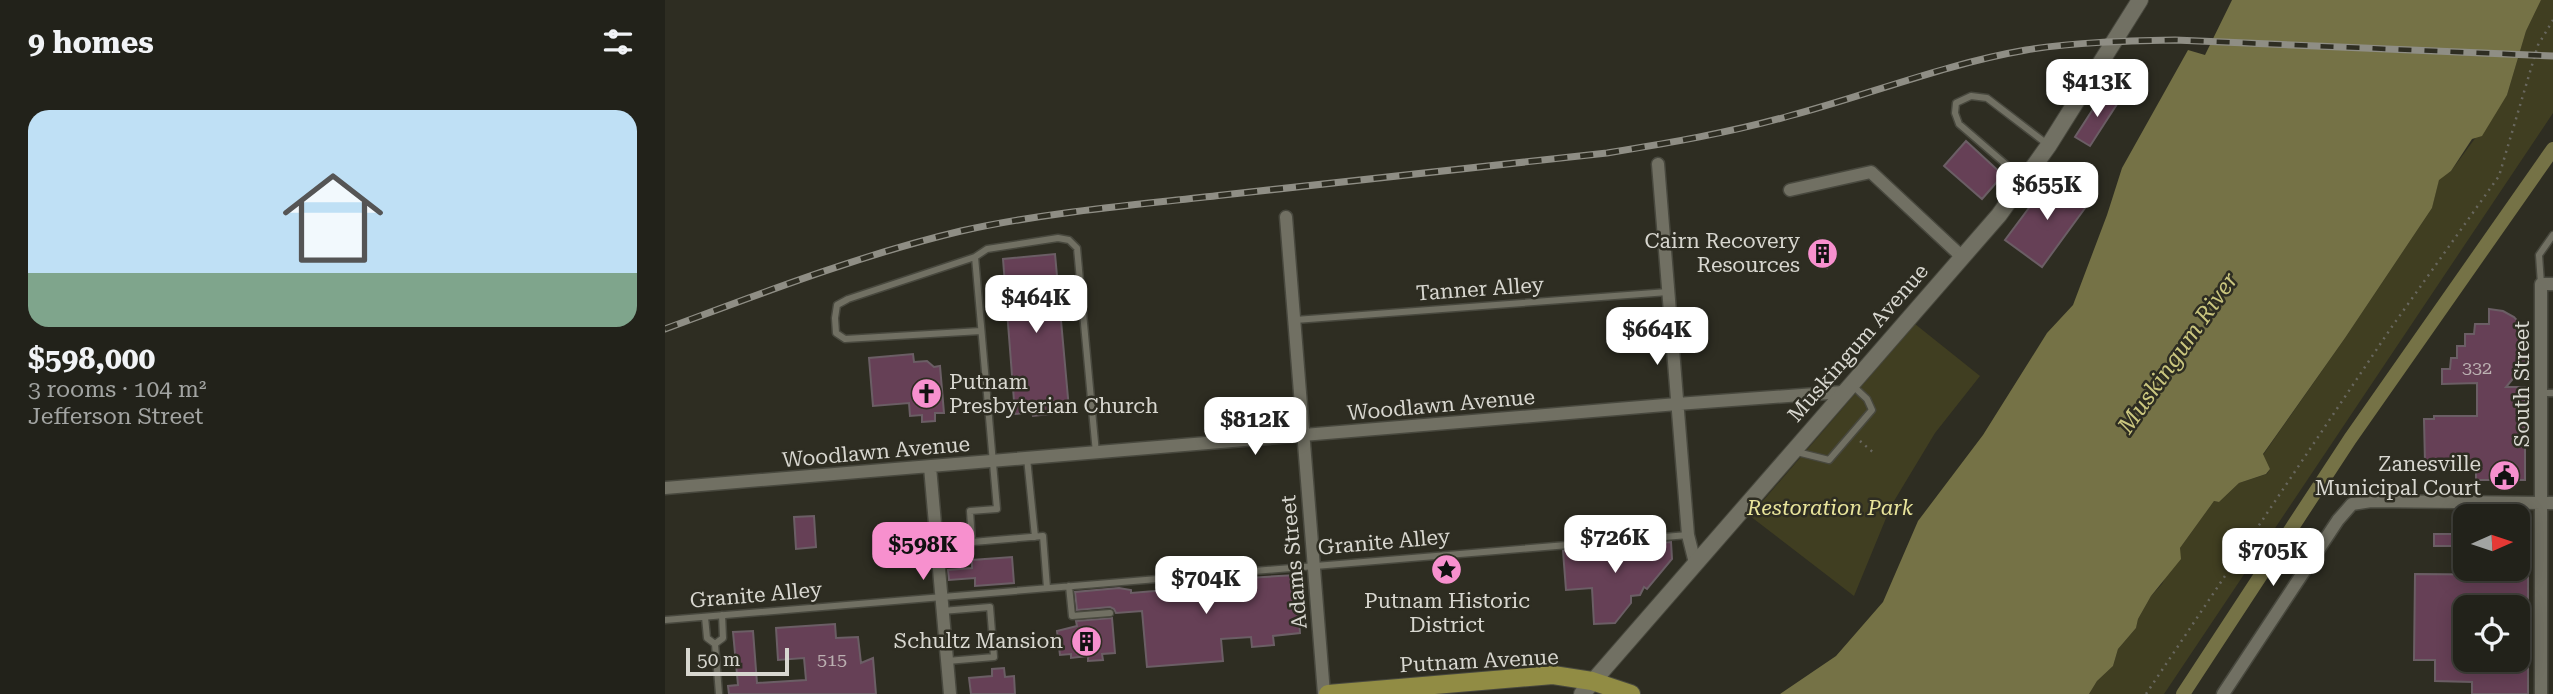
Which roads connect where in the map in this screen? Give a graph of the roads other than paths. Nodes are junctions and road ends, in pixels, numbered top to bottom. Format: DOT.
graph roads {
  1 [pos="2140,0"];
  2 [pos="2049,145"];
  3 [pos="1658,164"];
  4 [pos="2025,180"];
  5 [pos="1790,190"];
  6 [pos="1286,217"];
  7 [pos="2553,235"];
  8 [pos="1961,256"];
  9 [pos="975,257"];
  10 [pos="2547,284"];
  11 [pos="1668,292"];
  12 [pos="1295,320"];
  13 [pos="981,331"];
  14 [pos="1847,388"];
  15 [pos="2547,393"];
  16 [pos="1677,404"];
  17 [pos="1303,437"];
  18 [pos="1793,451"];
  19 [pos="1096,453"];
  20 [pos="1027,458"];
  21 [pos="993,461"];
  22 [pos="930,467"];
  23 [pos="665,488"];
  24 [pos="2548,503"];
  25 [pos="1688,536"];
  26 [pos="1035,537"];
  27 [pos="972,542"];
  28 [pos="937,545"];
  29 [pos="1695,563"];
  30 [pos="1313,566"];
  31 [pos="1069,586"];
  32 [pos="1047,588"];
  33 [pos="941,597"];
  34 [pos="942,611"];
  35 [pos="1110,613"];
  36 [pos="2547,614"];
  37 [pos="722,615"];
  38 [pos="705,617"];
  39 [pos="665,620"];
  40 [pos="715,643"];
  41 [pos="947,661"];
  42 [pos="1587,688"];
  43 [pos="719,694"];
  44 [pos="950,694"];
  45 [pos="1326,694"];
  46 [pos="1631,694"];
  47 [pos="2223,694"];
  48 [pos="2540,694"];
  1 -- 2 [label="street, Muskingum Avenue"];
  2 -- 4 [label="street, Muskingum Avenue"];
  2 -- 4 [label="lane"];
  3 -- 11 [label="street"];
  4 -- 8 [label="street, Muskingum Avenue"];
  5 -- 8 [label="street"];
  6 -- 12 [label="street, Adams Street"];
  7 -- 10 [label="lane"];
  8 -- 14 [label="street, Muskingum Avenue"];
  9 -- 13 [label="lane"];
  9 -- 13 [label="lane"];
  9 -- 19 [label="lane"];
  10 -- 15 [label="street, South Street"];
  11 -- 12 [label="lane, Tanner Alley"];
  11 -- 16 [label="street"];
  12 -- 17 [label="street, Adams Street"];
  13 -- 21 [label="lane"];
  14 -- 16 [label="street, Woodlawn Avenue"];
  14 -- 18 [label="street, Muskingum Avenue"];
  14 -- 18 [label="lane"];
  15 -- 24 [label="street, South Street"];
  16 -- 17 [label="street, Woodlawn Avenue"];
  16 -- 25 [label="street"];
  17 -- 19 [label="street, Woodlawn Avenue"];
  17 -- 30 [label="street, Adams Street"];
  18 -- 29 [label="street, Muskingum Avenue"];
  19 -- 20 [label="street, Woodlawn Avenue"];
  20 -- 21 [label="street, Woodlawn Avenue"];
  20 -- 26 [label="lane"];
  21 -- 22 [label="street, Woodlawn Avenue"];
  21 -- 27 [label="lane"];
  22 -- 23 [label="street, Woodlawn Avenue"];
  22 -- 28 [label="street"];
  24 -- 36 [label="street, South Street"];
  24 -- 47 [label="street"];
  25 -- 29 [label="street"];
  25 -- 30 [label="lane, Granite Alley"];
  26 -- 27 [label="lane"];
  26 -- 32 [label="lane"];
  27 -- 28 [label="lane"];
  28 -- 33 [label="street"];
  29 -- 42 [label="street, Muskingum Avenue"];
  30 -- 31 [label="lane, Granite Alley"];
  30 -- 45 [label="street, Adams Street"];
  31 -- 32 [label="lane, Granite Alley"];
  31 -- 35 [label="lane"];
  32 -- 33 [label="lane, Granite Alley"];
  33 -- 34 [label="street"];
  33 -- 37 [label="lane, Granite Alley"];
  34 -- 41 [label="street"];
  34 -- 41 [label="lane"];
  36 -- 48 [label="street, South Street"];
  37 -- 38 [label="lane, Granite Alley"];
  37 -- 40 [label="lane"];
  38 -- 39 [label="lane, Granite Alley"];
  38 -- 40 [label="lane"];
  40 -- 43 [label="lane"];
  41 -- 44 [label="street"];
  42 -- 45 [label="main road, Putnam Avenue"];
  42 -- 46 [label="main road, Putnam Avenue"];
}
